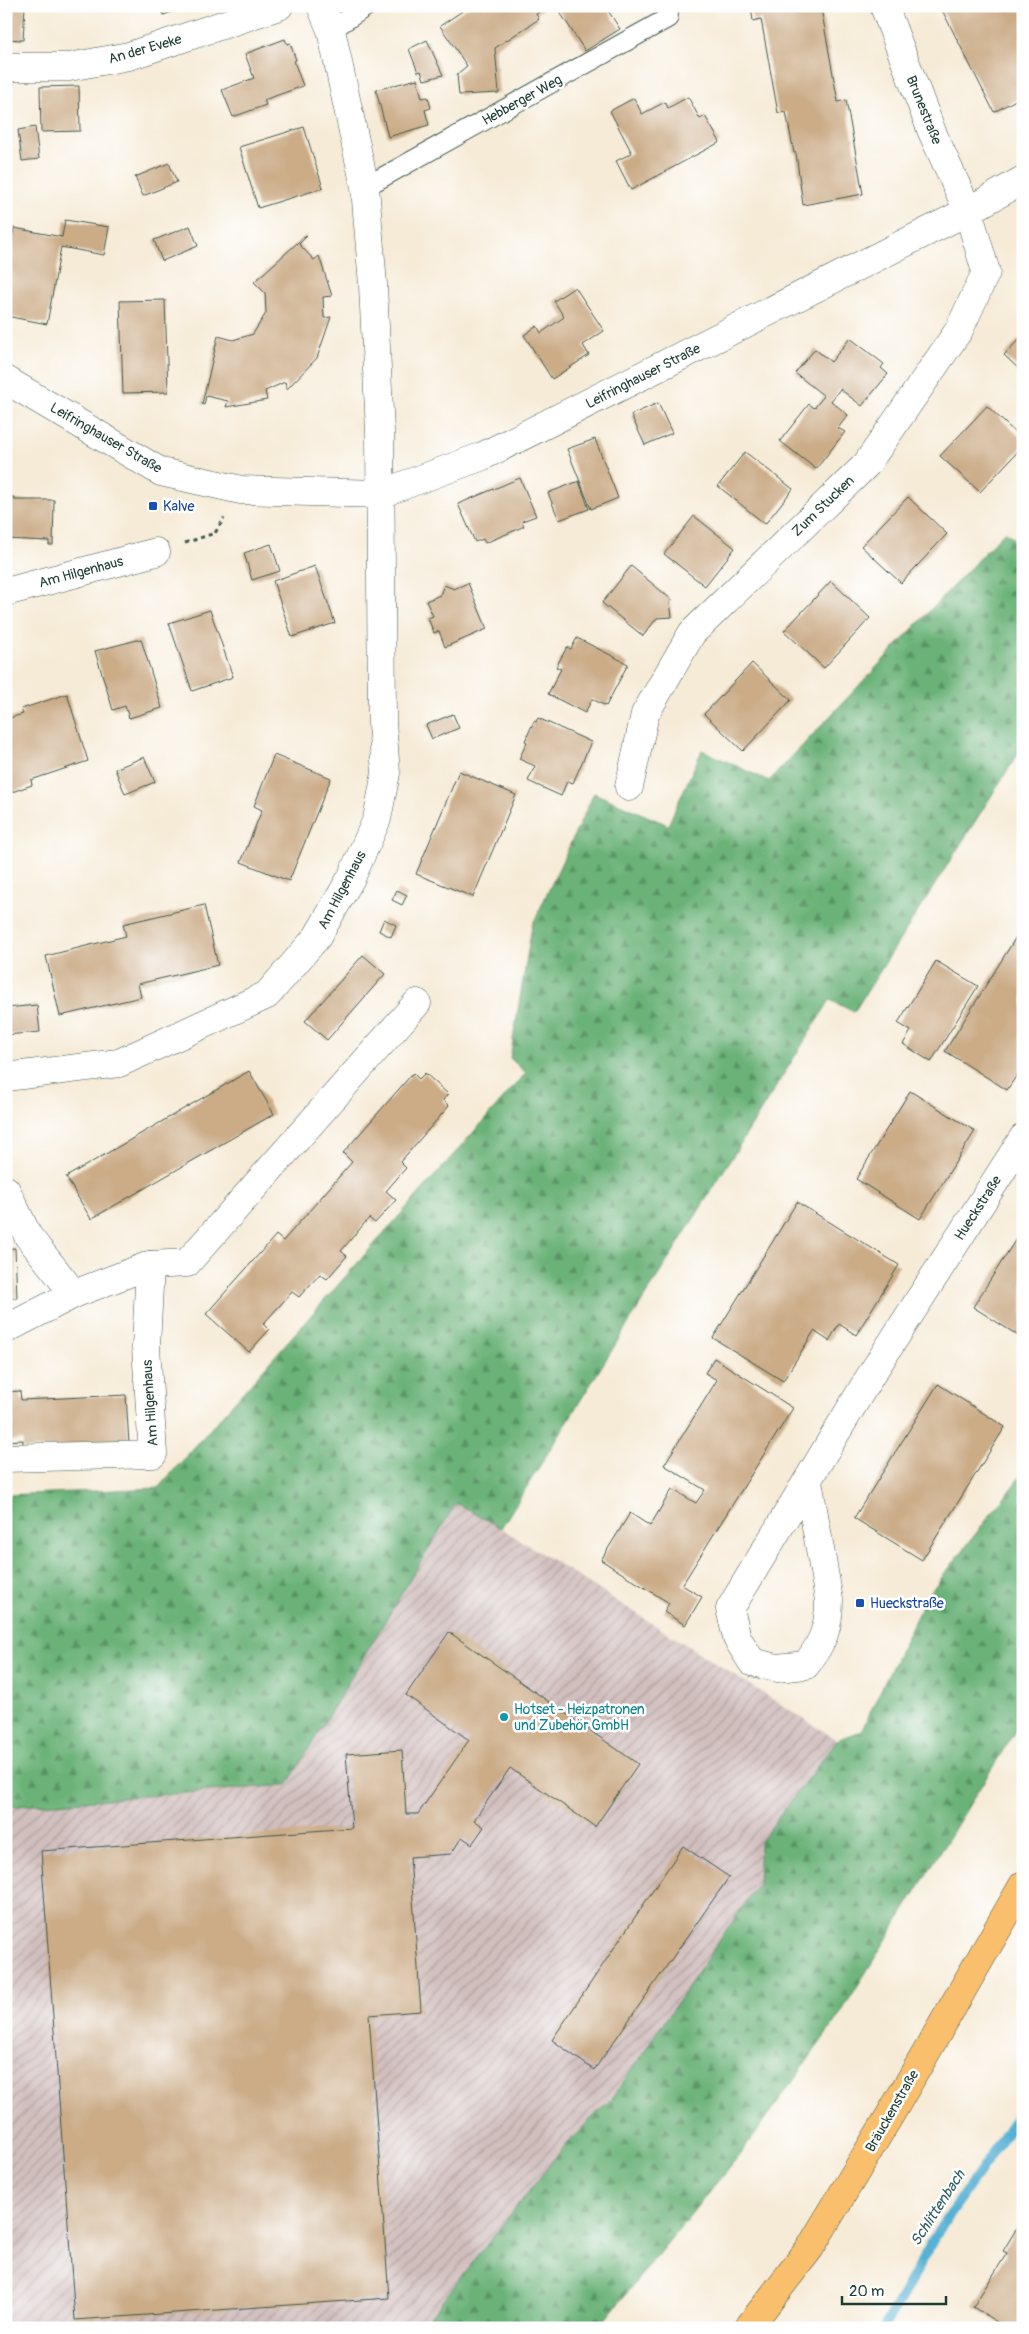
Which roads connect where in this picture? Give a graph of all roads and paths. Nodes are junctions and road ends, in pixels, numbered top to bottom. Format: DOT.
graph roads {
  1 [pos="279,6"];
  2 [pos="366,6"];
  3 [pos="669,6"];
  4 [pos="884,6"];
  5 [pos="326,18"];
  6 [pos="6,67"];
  7 [pos="1023,180"];
  8 [pos="365,187"];
  9 [pos="968,211"];
  10 [pos="6,380"];
  11 [pos="241,490"];
  12 [pos="380,494"];
  13 [pos="156,552"];
  14 [pos="6,592"];
  15 [pos="629,787"];
  16 [pos="417,1003"];
  17 [pos="6,1077"];
  18 [pos="1023,1138"];
  19 [pos="6,1190"];
  20 [pos="150,1265"];
  21 [pos="74,1294"];
  22 [pos="6,1329"];
  23 [pos="6,1458"];
  24 [pos="808,1481"];
  25 [pos="1023,1885"];
  26 [pos="748,2328"];
  1 -- 6 [label="street, An der Eveke"];
  2 -- 5 [label="lane"];
  3 -- 8 [label="lane, Hebberger Weg"];
  4 -- 9 [label="street, Brunestraße"];
  5 -- 8 [label="street"];
  7 -- 9 [label="street, Leifringhauser Straße"];
  8 -- 12 [label="street"];
  9 -- 12 [label="street, Leifringhauser Straße"];
  9 -- 15 [label="street, Zum Stucken"];
  10 -- 11 [label="street, Leifringhauser Straße"];
  11 -- 12 [label="street, Leifringhauser Straße"];
  11 -- 13 [label="path"];
  12 -- 17 [label="street, Am Hilgenhaus"];
  13 -- 14 [label="street, Am Hilgenhaus"];
  16 -- 20 [label="street"];
  18 -- 24 [label="street, Hueckstraße"];
  19 -- 21 [label="street"];
  20 -- 21 [label="street"];
  20 -- 23 [label="street, Am Hilgenhaus"];
  21 -- 22 [label="street"];
  24 -- 24 [label="street, Hueckstraße"];
  25 -- 26 [label="main road, Bräuckenstraße"];
}
